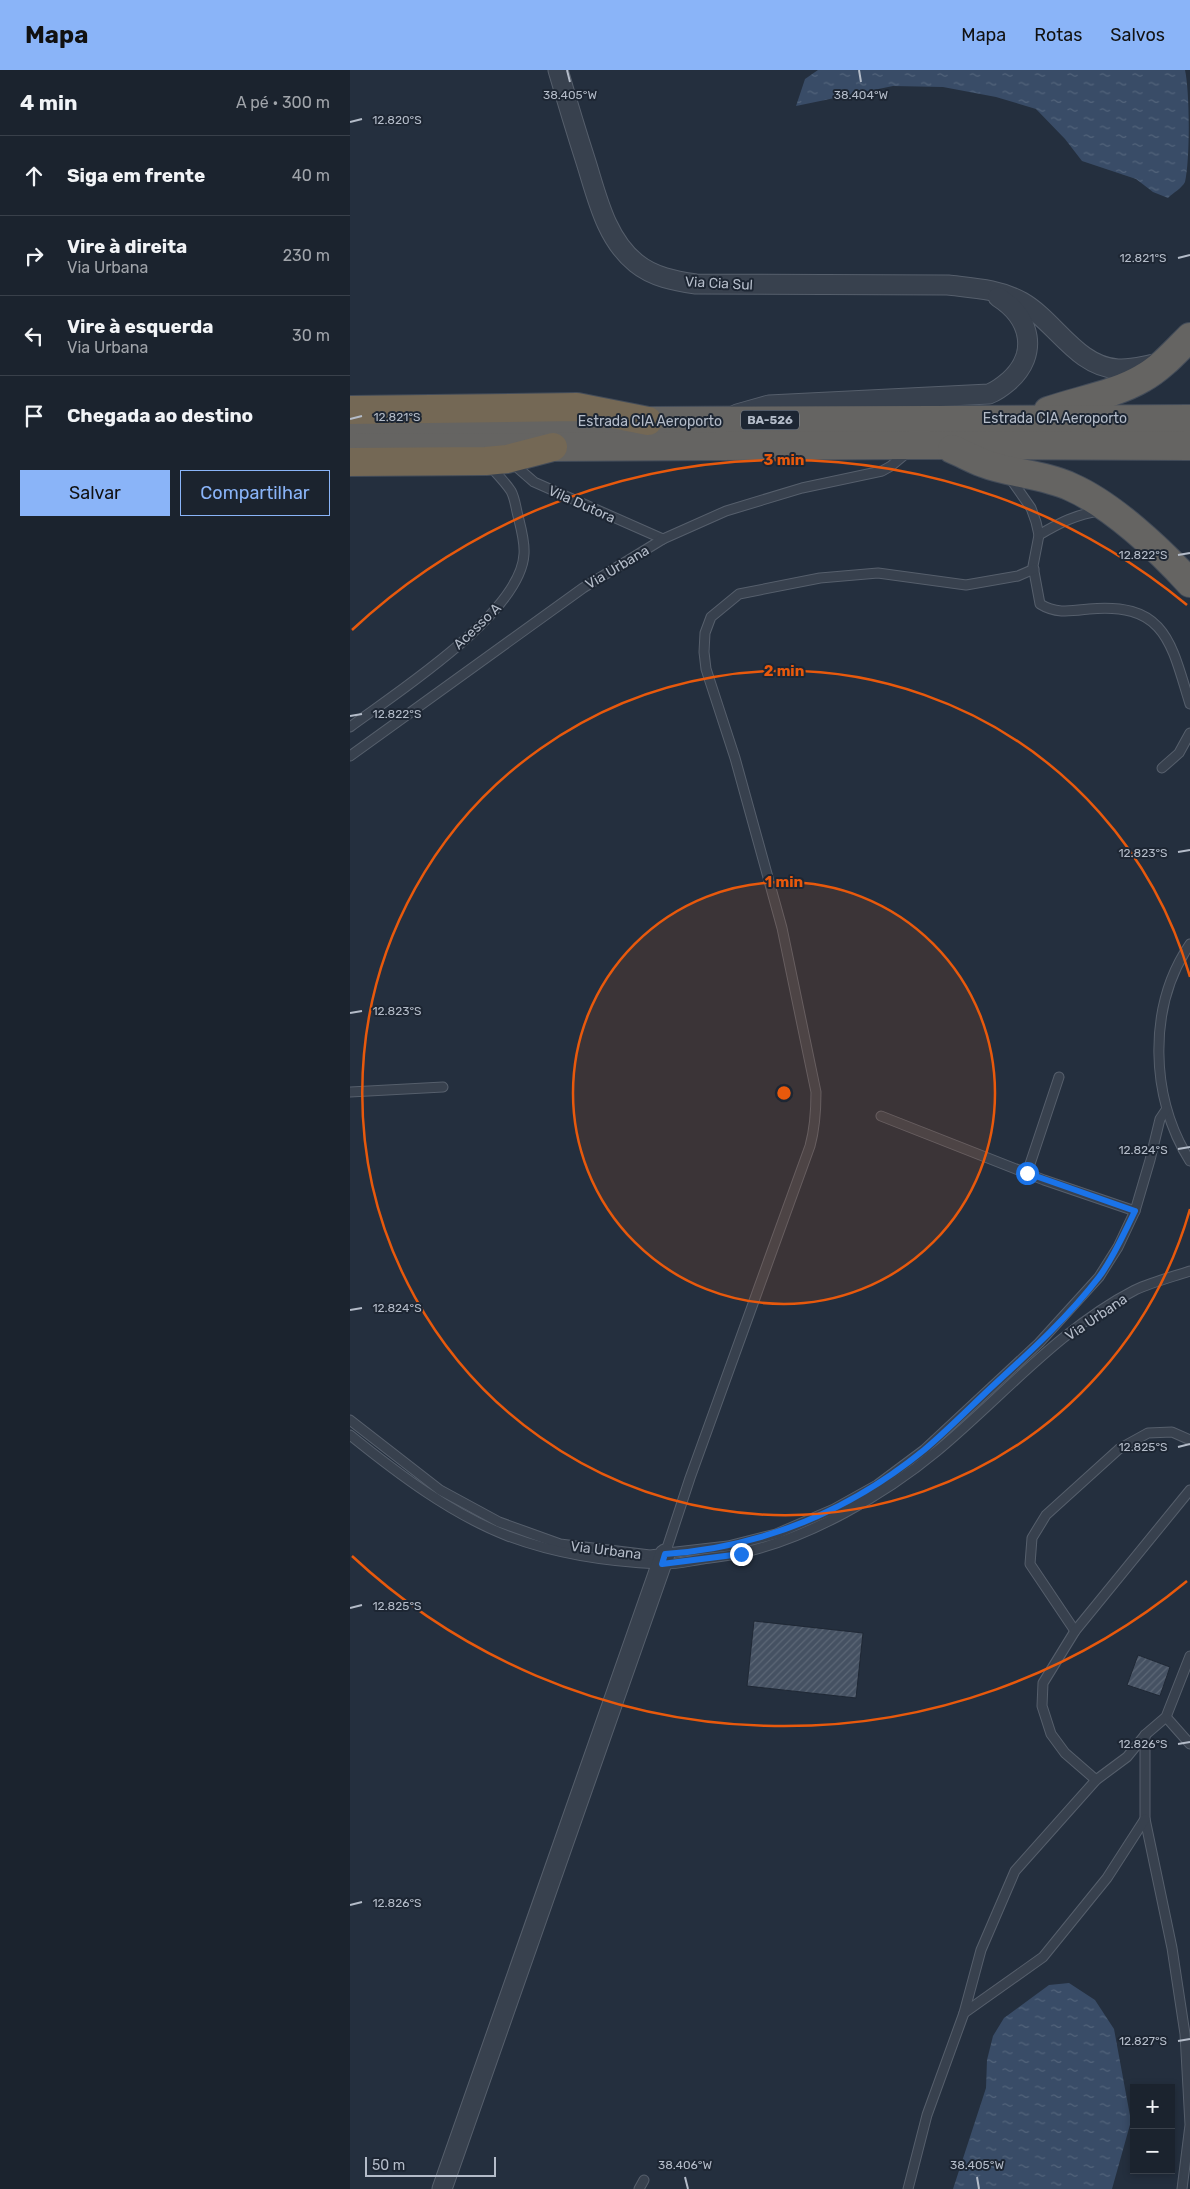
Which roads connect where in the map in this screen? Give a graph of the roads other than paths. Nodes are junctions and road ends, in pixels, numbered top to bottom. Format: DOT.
graph roads {
  1 [pos="558,70"];
  2 [pos="986,289"];
  3 [pos="1190,337"];
  4 [pos="1165,362"];
  5 [pos="350,410"];
  6 [pos="1190,418"];
  7 [pos="1023,419"];
  8 [pos="711,420"];
  9 [pos="648,421"];
  10 [pos="350,424"];
  11 [pos="916,445"];
  12 [pos="944,445"];
  13 [pos="1190,446"];
  14 [pos="553,447"];
  15 [pos="350,448"];
  16 [pos="496,460"];
  17 [pos="350,462"];
  18 [pos="1002,468"];
  19 [pos="1108,510"];
  20 [pos="1039,535"];
  21 [pos="663,539"];
  22 [pos="1034,569"];
  23 [pos="1190,582"];
  24 [pos="1190,704"];
  25 [pos="350,727"];
  26 [pos="1190,733"];
  27 [pos="350,756"];
  28 [pos="1162,768"];
  29 [pos="1190,944"];
  30 [pos="1059,1077"];
  31 [pos="442,1087"];
  32 [pos="350,1092"];
  33 [pos="1166,1110"];
  34 [pos="881,1116"];
  35 [pos="1190,1161"];
  36 [pos="1027,1173"];
  37 [pos="1135,1211"];
  38 [pos="1190,1270"];
  39 [pos="350,1420"];
  40 [pos="350,1435"];
  41 [pos="1190,1440"];
  42 [pos="1190,1490"];
  43 [pos="663,1559"];
  44 [pos="1075,1631"];
  45 [pos="1190,1656"];
  46 [pos="1166,1717"];
  47 [pos="1145,1735"];
  48 [pos="1190,1744"];
  49 [pos="1096,1780"];
  50 [pos="1145,1819"];
  51 [pos="964,2013"];
  52 [pos="644,2180"];
  53 [pos="442,2189"];
  54 [pos="639,2189"];
  55 [pos="908,2189"];
  56 [pos="1182,2189"];
  1 -- 2 [label="street, Via Cia Sul"];
  2 -- 4 [label="street, Via Cia Sul"];
  2 -- 8 [label="street"];
  3 -- 4 [label="highway"];
  4 -- 7 [label="highway"];
  5 -- 9 [label="highway"];
  6 -- 7 [label="highway, Estrada CIA Aeroporto / BA-526"];
  7 -- 8 [label="highway, Estrada CIA Aeroporto / BA-526"];
  8 -- 9 [label="highway, Estrada CIA Aeroporto / BA-526"];
  9 -- 10 [label="highway, Estrada CIA Aeroporto / BA-526"];
  11 -- 12 [label="highway, Estrada CIA Aeroporto / BA-526"];
  11 -- 14 [label="highway, Estrada CIA Aeroporto / BA-526"];
  11 -- 21 [label="lane, Via Urbana"];
  12 -- 13 [label="highway, Estrada CIA Aeroporto / BA-526"];
  12 -- 18 [label="highway"];
  14 -- 15 [label="highway, Estrada CIA Aeroporto / BA-526"];
  14 -- 16 [label="highway"];
  16 -- 17 [label="highway"];
  16 -- 21 [label="lane, Vila Dutora"];
  16 -- 25 [label="lane, Acesso A"];
  18 -- 19 [label="highway"];
  18 -- 20 [label="lane"];
  19 -- 20 [label="lane"];
  19 -- 23 [label="highway"];
  20 -- 22 [label="lane"];
  21 -- 27 [label="lane, Via Urbana"];
  22 -- 24 [label="lane"];
  22 -- 43 [label="lane"];
  26 -- 28 [label="lane"];
  29 -- 33 [label="lane"];
  30 -- 36 [label="lane"];
  31 -- 32 [label="lane"];
  33 -- 35 [label="lane"];
  33 -- 37 [label="lane, Via Urbana"];
  34 -- 36 [label="lane"];
  36 -- 37 [label="lane"];
  37 -- 43 [label="lane, Via Urbana"];
  38 -- 43 [label="lane, Via Urbana"];
  39 -- 43 [label="lane, Via Urbana"];
  40 -- 43 [label="lane, Via Urbana"];
  41 -- 44 [label="lane"];
  42 -- 44 [label="lane"];
  43 -- 53 [label="street"];
  44 -- 49 [label="lane"];
  45 -- 46 [label="lane"];
  46 -- 47 [label="lane"];
  46 -- 48 [label="lane"];
  47 -- 49 [label="lane"];
  47 -- 50 [label="lane"];
  49 -- 51 [label="lane"];
  50 -- 51 [label="lane"];
  50 -- 56 [label="lane"];
  51 -- 55 [label="lane"];
  52 -- 54 [label="lane"];
}
